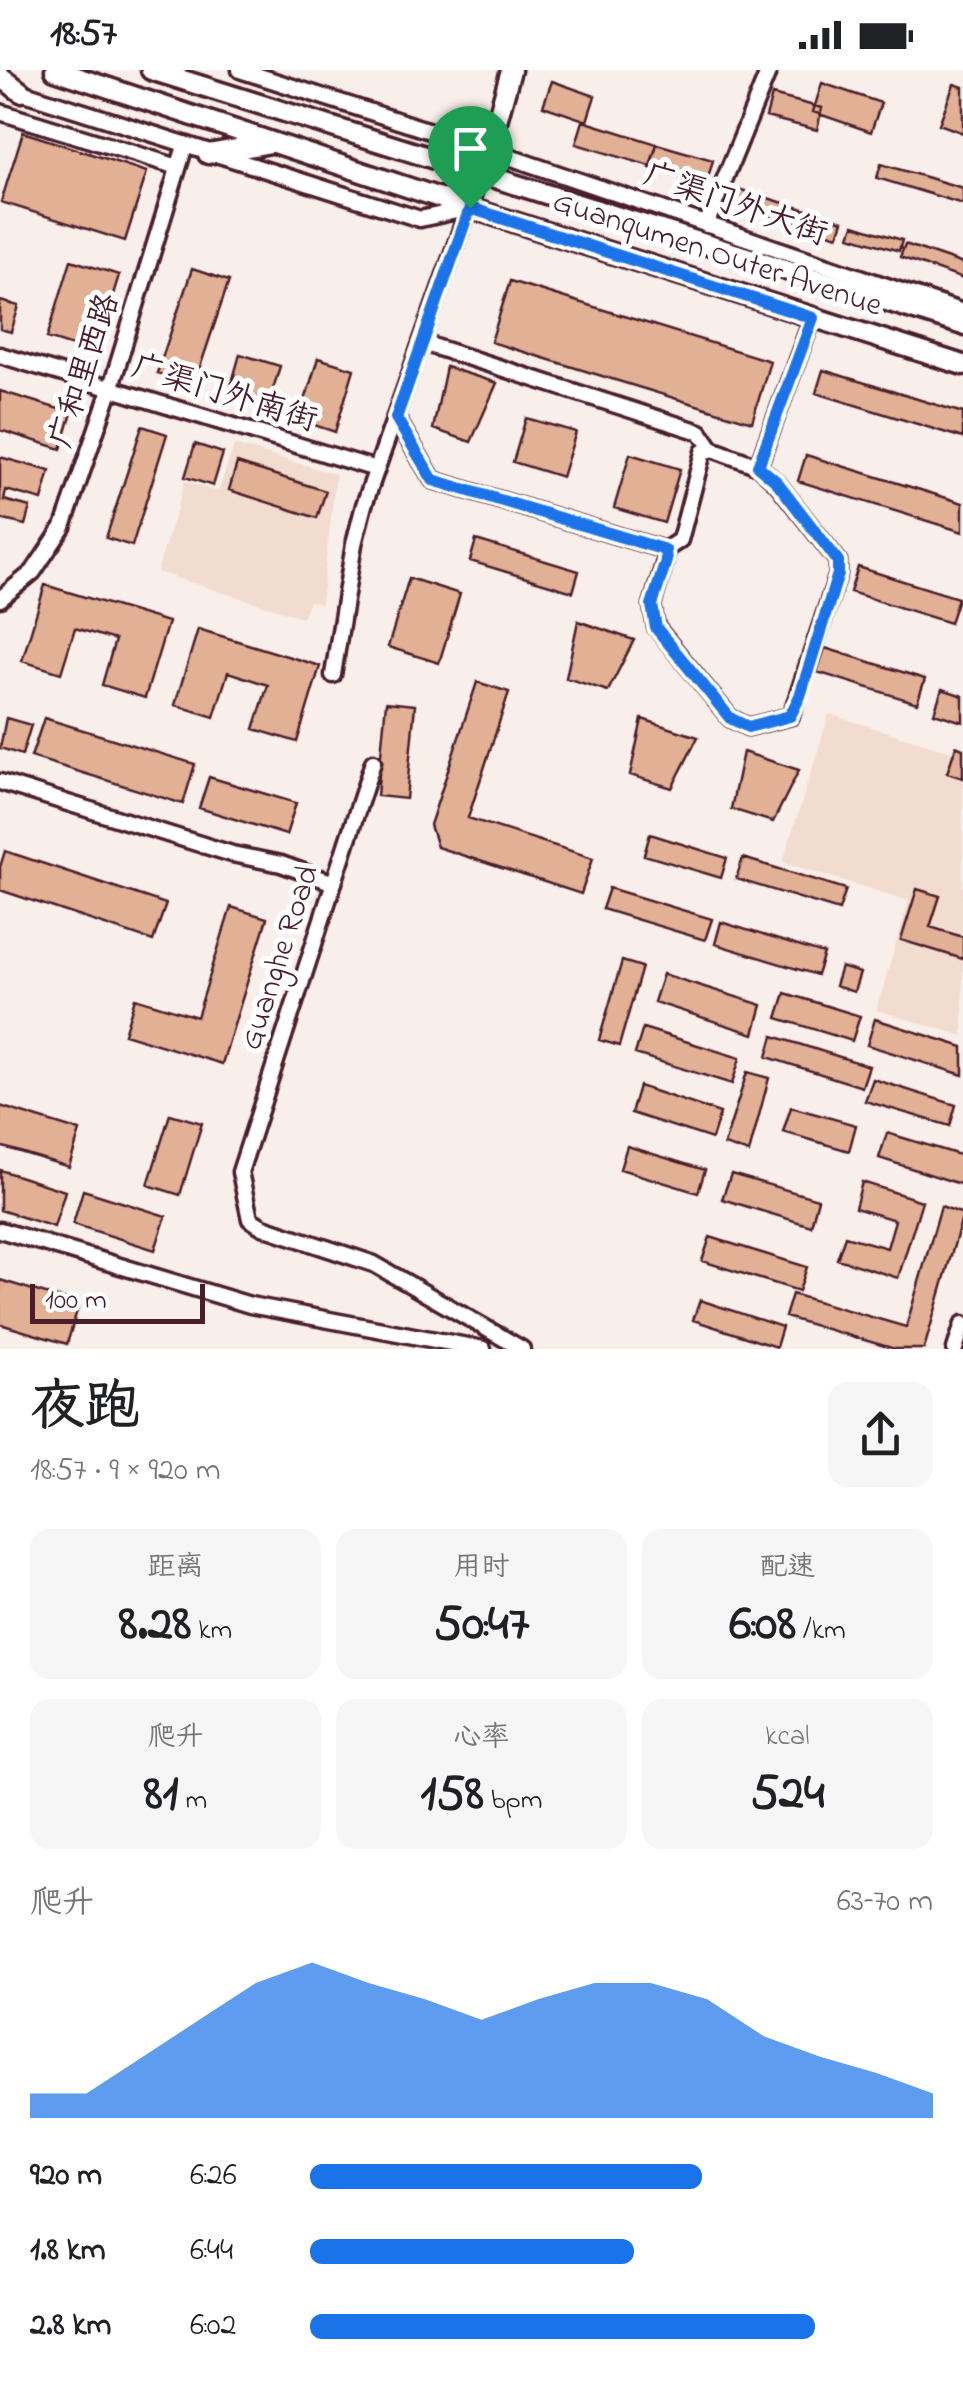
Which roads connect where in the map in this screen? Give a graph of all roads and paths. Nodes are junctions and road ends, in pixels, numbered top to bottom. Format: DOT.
graph roads {
  1 [pos="55,70"];
  2 [pos="152,70"];
  3 [pos="240,70"];
  4 [pos="512,70"];
  5 [pos="770,70"];
  6 [pos="0,76"];
  7 [pos="0,86"];
  8 [pos="20,92"];
  9 [pos="0,112"];
  10 [pos="273,142"];
  11 [pos="184,146"];
  12 [pos="489,150"];
  13 [pos="208,154"];
  14 [pos="178,167"];
  15 [pos="482,173"];
  16 [pos="470,208"];
  17 [pos="706,225"];
  18 [pos="963,312"];
  19 [pos="813,318"];
  20 [pos="963,325"];
  21 [pos="423,344"];
  22 [pos="0,355"];
  23 [pos="963,365"];
  24 [pos="110,390"];
  25 [pos="396,418"];
  26 [pos="712,449"];
  27 [pos="758,466"];
  28 [pos="376,469"];
  29 [pos="665,550"];
  30 [pos="3,592"];
  31 [pos="333,675"];
  32 [pos="373,762"];
  33 [pos="0,782"];
  34 [pos="334,883"];
  35 [pos="0,1230"];
  36 [pos="963,1324"];
  37 [pos="482,1349"];
  38 [pos="522,1349"];
  39 [pos="955,1349"];
  1 -- 10 [label="main road, Guanqumen Outer Avenue"];
  2 -- 15 [label="main road, Guanqumen Outer Avenue"];
  3 -- 12 [label="street, 广渠门外大街"];
  4 -- 12 [label="main road"];
  5 -- 17 [label="street"];
  6 -- 8 [label="main road"];
  7 -- 8 [label="street"];
  8 -- 11 [label="street"];
  9 -- 14 [label="street"];
  10 -- 13 [label="main road"];
  10 -- 16 [label="main road, Guanqumen Outer Avenue"];
  11 -- 13 [label="street"];
  11 -- 14 [label="street, 广和里西路"];
  12 -- 15 [label="street"];
  12 -- 17 [label="street, 广渠门外大街"];
  13 -- 16 [label="street"];
  14 -- 24 [label="street, 广和里西路"];
  15 -- 16 [label="street"];
  15 -- 20 [label="main road, Guanqumen Outer Avenue"];
  16 -- 19 [label="main road, Guanqumen Outer Avenue"];
  16 -- 21 [label="street"];
  17 -- 18 [label="street, 广渠门外大街"];
  19 -- 23 [label="main road, Guanqumen Outer Avenue"];
  19 -- 27 [label="street"];
  21 -- 25 [label="street"];
  21 -- 26 [label="street"];
  22 -- 24 [label="street, 广渠门外南街"];
  24 -- 28 [label="street, 广渠门外南街"];
  24 -- 30 [label="street, 广和里西路"];
  25 -- 28 [label="street"];
  25 -- 29 [label="street"];
  26 -- 27 [label="street"];
  26 -- 29 [label="street"];
  27 -- 29 [label="street"];
  28 -- 31 [label="street"];
  32 -- 34 [label="street, Guanghe Road"];
  33 -- 34 [label="street"];
  34 -- 38 [label="street, Guanghe Road"];
  35 -- 37 [label="street"];
  36 -- 39 [label="street"];
}
